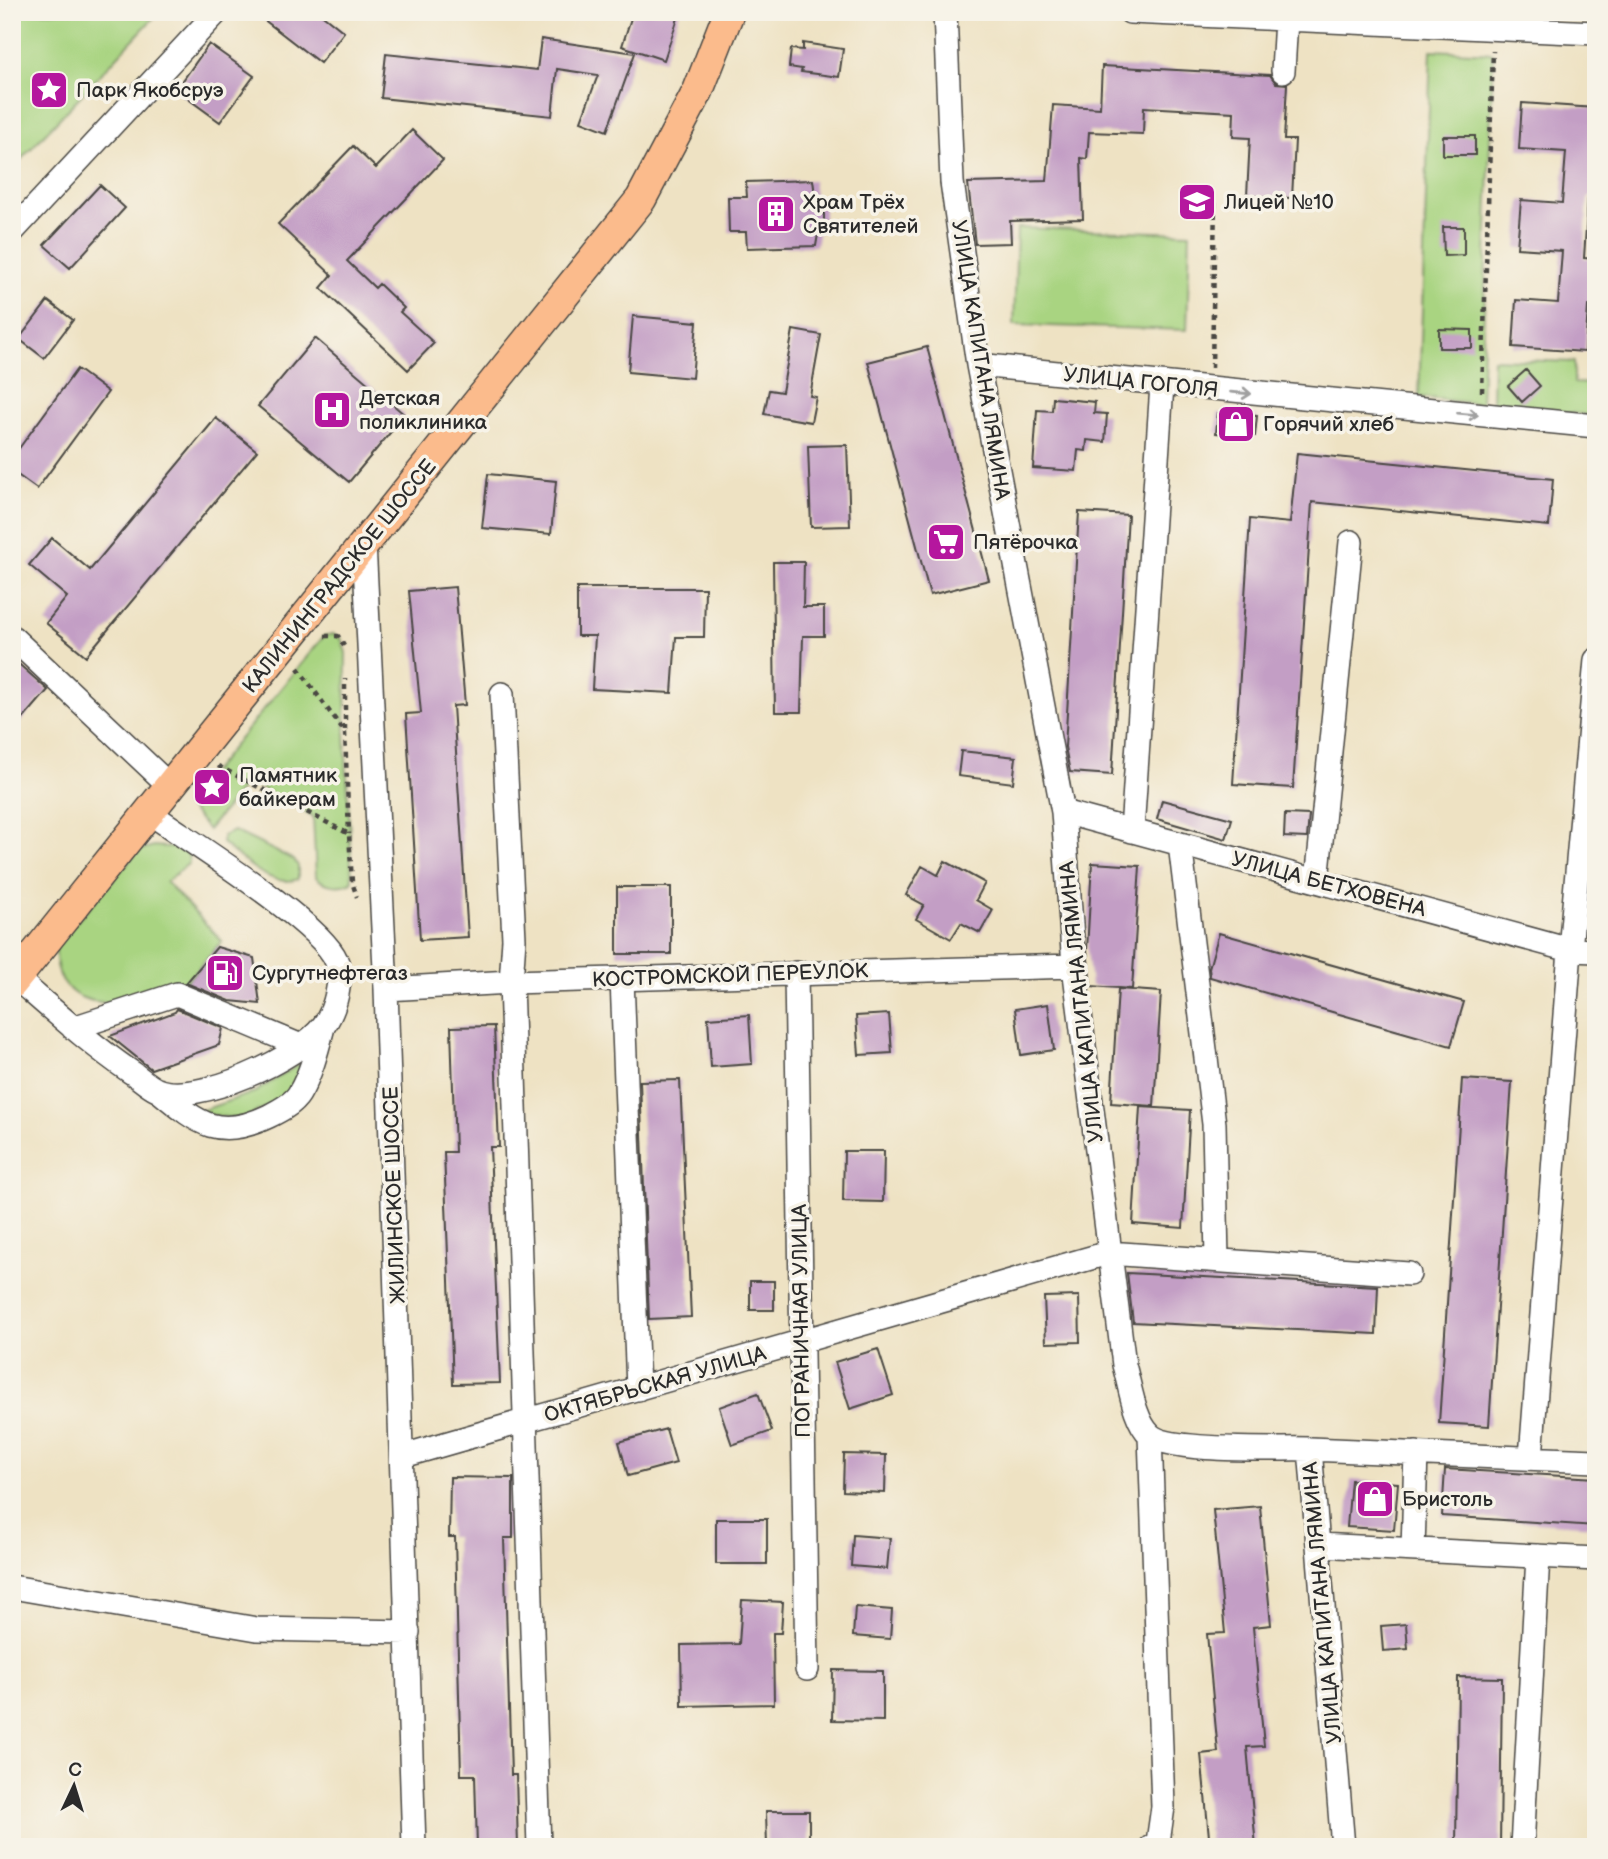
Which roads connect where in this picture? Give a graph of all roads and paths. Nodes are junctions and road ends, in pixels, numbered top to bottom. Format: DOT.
graph roads {
  1 [pos="217,12"];
  2 [pos="730,12"];
  3 [pos="945,12"];
  4 [pos="1130,12"];
  5 [pos="1286,19"];
  6 [pos="1429,19"];
  7 [pos="1494,29"];
  8 [pos="1596,33"];
  9 [pos="1283,71"];
  10 [pos="1215,200"];
  11 [pos="12,232"];
  12 [pos="978,365"];
  13 [pos="1162,385"];
  14 [pos="1212,390"];
  15 [pos="1481,398"];
  16 [pos="1596,426"];
  17 [pos="1352,542"];
  18 [pos="364,543"];
  19 [pos="329,629"];
  20 [pos="324,636"];
  21 [pos="12,637"];
  22 [pos="315,646"];
  23 [pos="346,653"];
  24 [pos="306,657"];
  25 [pos="1596,660"];
  26 [pos="346,666"];
  27 [pos="298,667"];
  28 [pos="290,677"];
  29 [pos="502,694"];
  30 [pos="345,733"];
  31 [pos="225,756"];
  32 [pos="217,766"];
  33 [pos="209,775"];
  34 [pos="171,787"];
  35 [pos="1063,812"];
  36 [pos="150,813"];
  37 [pos="1132,831"];
  38 [pos="349,834"];
  39 [pos="1180,844"];
  40 [pos="1317,881"];
  41 [pos="362,887"];
  42 [pos="1570,950"];
  43 [pos="1596,951"];
  44 [pos="1074,965"];
  45 [pos="796,973"];
  46 [pos="622,979"];
  47 [pos="14,980"];
  48 [pos="511,982"];
  49 [pos="386,989"];
  50 [pos="324,1025"];
  51 [pos="74,1028"];
  52 [pos="301,1046"];
  53 [pos="158,1090"];
  54 [pos="1108,1253"];
  55 [pos="1217,1259"];
  56 [pos="1409,1274"];
  57 [pos="802,1343"];
  58 [pos="638,1389"];
  59 [pos="523,1422"];
  60 [pos="1150,1435"];
  61 [pos="1310,1449"];
  62 [pos="1416,1452"];
  63 [pos="403,1456"];
  64 [pos="1531,1457"];
  65 [pos="1596,1461"];
  66 [pos="1318,1545"];
  67 [pos="1413,1549"];
  68 [pos="1538,1556"];
  69 [pos="1596,1559"];
  70 [pos="12,1587"];
  71 [pos="408,1632"];
  72 [pos="807,1669"];
  73 [pos="414,1847"];
  74 [pos="539,1847"];
  75 [pos="1151,1847"];
  76 [pos="1343,1847"];
  77 [pos="1522,1847"];
  1 -- 11 [label="street"];
  2 -- 18 [label="main road, КАЛИНИНГРАДСКОЕ ШОССЕ"];
  3 -- 12 [label="street, УЛИЦА КАПИТАНА ЛЯМИНА"];
  4 -- 5 [label="street"];
  5 -- 6 [label="street"];
  5 -- 9 [label="street"];
  6 -- 7 [label="street"];
  7 -- 8 [label="street"];
  7 -- 15 [label="path"];
  10 -- 14 [label="path"];
  12 -- 13 [label="street, УЛИЦА ГОГОЛЯ"];
  12 -- 35 [label="street, УЛИЦА КАПИТАНА ЛЯМИНА"];
  13 -- 14 [label="street, УЛИЦА ГОГОЛЯ"];
  13 -- 37 [label="street"];
  14 -- 16 [label="street, УЛИЦА ГОГОЛЯ, one-way"];
  17 -- 40 [label="street"];
  18 -- 34 [label="main road, КАЛИНИНГРАДСКОЕ ШОССЕ"];
  18 -- 49 [label="street, ЖИЛИНСКОЕ ШОССЕ"];
  19 -- 20 [label="path"];
  20 -- 22 [label="path"];
  20 -- 23 [label="path"];
  21 -- 34 [label="street"];
  24 -- 27 [label="path"];
  25 -- 42 [label="street"];
  26 -- 30 [label="path"];
  27 -- 28 [label="path"];
  27 -- 30 [label="path"];
  29 -- 48 [label="street"];
  30 -- 38 [label="path"];
  31 -- 32 [label="path"];
  32 -- 33 [label="path"];
  32 -- 38 [label="path"];
  34 -- 36 [label="main road, КАЛИНИНГРАДСКОЕ ШОССЕ"];
  35 -- 37 [label="street, УЛИЦА БЕТХОВЕНА"];
  35 -- 44 [label="street, УЛИЦА КАПИТАНА ЛЯМИНА"];
  36 -- 47 [label="main road, КАЛИНИНГРАДСКОЕ ШОССЕ"];
  36 -- 50 [label="street"];
  37 -- 39 [label="street, УЛИЦА БЕТХОВЕНА"];
  38 -- 41 [label="path"];
  39 -- 40 [label="street, УЛИЦА БЕТХОВЕНА"];
  39 -- 55 [label="street"];
  40 -- 42 [label="street, УЛИЦА БЕТХОВЕНА"];
  42 -- 43 [label="street, УЛИЦА БЕТХОВЕНА"];
  42 -- 64 [label="street"];
  44 -- 45 [label="street, КОСТРОМСКОЙ ПЕРЕУЛОК"];
  44 -- 54 [label="street, УЛИЦА КАПИТАНА ЛЯМИНА"];
  45 -- 46 [label="street, КОСТРОМСКОЙ ПЕРЕУЛОК"];
  45 -- 57 [label="street, ПОГРАНИЧНАЯ УЛИЦА"];
  46 -- 48 [label="street, КОСТРОМСКОЙ ПЕРЕУЛОК"];
  46 -- 58 [label="street"];
  47 -- 51 [label="street"];
  48 -- 49 [label="street, КОСТРОМСКОЙ ПЕРЕУЛОК"];
  48 -- 59 [label="street"];
  49 -- 63 [label="street, ЖИЛИНСКОЕ ШОССЕ"];
  50 -- 52 [label="street"];
  50 -- 53 [label="street"];
  51 -- 52 [label="street"];
  51 -- 53 [label="street"];
  52 -- 53 [label="street"];
  54 -- 55 [label="street, ОКТЯБРЬСКАЯ УЛИЦА"];
  54 -- 57 [label="street, ОКТЯБРЬСКАЯ УЛИЦА"];
  54 -- 60 [label="street, УЛИЦА КАПИТАНА ЛЯМИНА"];
  55 -- 56 [label="street, ОКТЯБРЬСКАЯ УЛИЦА"];
  57 -- 58 [label="street, ОКТЯБРЬСКАЯ УЛИЦА"];
  57 -- 72 [label="street, ПОГРАНИЧНАЯ УЛИЦА"];
  58 -- 59 [label="street, ОКТЯБРЬСКАЯ УЛИЦА"];
  59 -- 63 [label="street, ОКТЯБРЬСКАЯ УЛИЦА"];
  59 -- 74 [label="street"];
  60 -- 61 [label="street, УЛИЦА КАПИТАНА ЛЯМИНА"];
  60 -- 75 [label="street"];
  61 -- 62 [label="street"];
  61 -- 66 [label="street, УЛИЦА КАПИТАНА ЛЯМИНА"];
  62 -- 64 [label="street"];
  62 -- 67 [label="street"];
  63 -- 71 [label="street, ЖИЛИНСКОЕ ШОССЕ"];
  64 -- 65 [label="street"];
  66 -- 67 [label="street"];
  66 -- 76 [label="street, УЛИЦА КАПИТАНА ЛЯМИНА"];
  67 -- 68 [label="street"];
  68 -- 69 [label="street"];
  68 -- 77 [label="street"];
  70 -- 71 [label="street"];
  71 -- 73 [label="street, ЖИЛИНСКОЕ ШОССЕ"];
}
